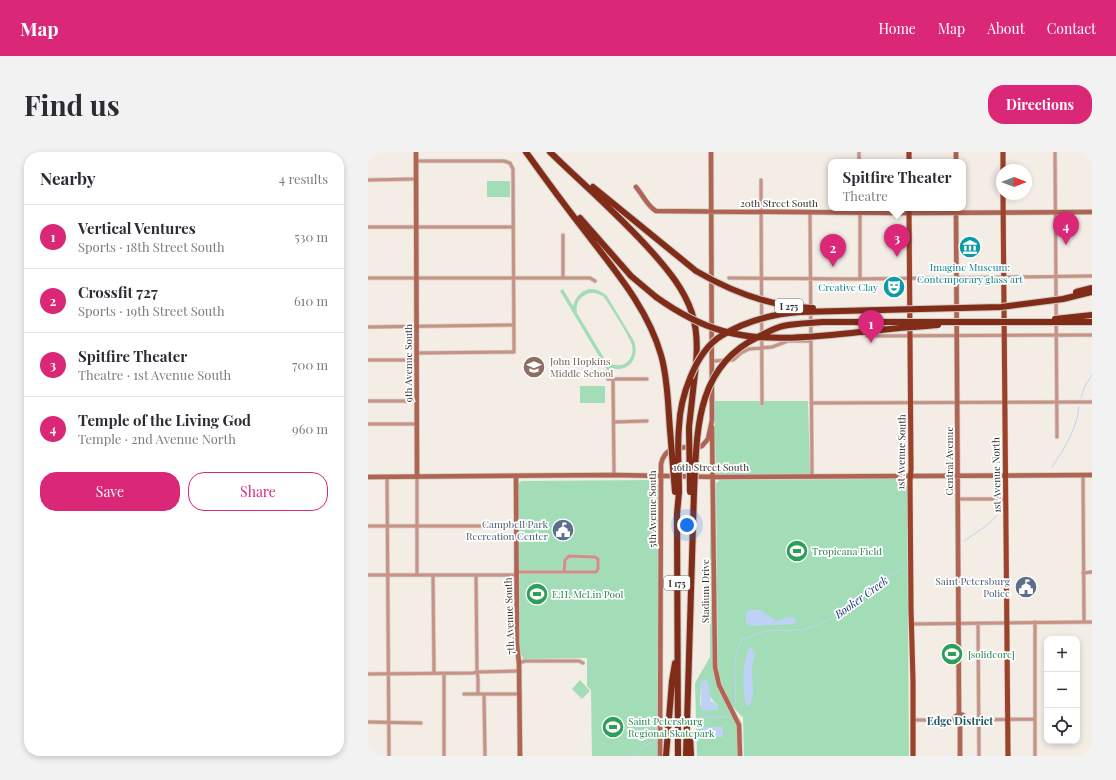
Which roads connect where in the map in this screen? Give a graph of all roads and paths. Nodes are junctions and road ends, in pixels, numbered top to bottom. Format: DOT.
graph roads {
  1 [pos="416,152"];
  2 [pos="526,152"];
  3 [pos="550,152"];
  4 [pos="711,152"];
  5 [pos="1003,152"];
  6 [pos="1056,152"];
  7 [pos="416,161"];
  8 [pos="1003,164"];
  9 [pos="416,179"];
  10 [pos="368,180"];
  11 [pos="761,180"];
  12 [pos="636,187"];
  13 [pos="1004,200"];
  14 [pos="966,210"];
  15 [pos="835,211"];
  16 [pos="860,211"];
  17 [pos="909,211"];
  18 [pos="956,211"];
  19 [pos="711,212"];
  20 [pos="761,212"];
  21 [pos="810,212"];
  22 [pos="1004,212"];
  23 [pos="1056,212"];
  24 [pos="1092,212"];
  25 [pos="368,227"];
  26 [pos="416,227"];
  27 [pos="513,227"];
  28 [pos="563,235"];
  29 [pos="1092,276"];
  30 [pos="1004,277"];
  31 [pos="1056,277"];
  32 [pos="368,278"];
  33 [pos="417,278"];
  34 [pos="513,278"];
  35 [pos="563,278"];
  36 [pos="728,278"];
  37 [pos="762,278"];
  38 [pos="810,278"];
  39 [pos="860,278"];
  40 [pos="910,278"];
  41 [pos="957,278"];
  42 [pos="595,281"];
  43 [pos="1092,288"];
  44 [pos="1092,292"];
  45 [pos="1050,301"];
  46 [pos="888,310"];
  47 [pos="1092,315"];
  48 [pos="973,322"];
  49 [pos="1024,322"];
  50 [pos="1092,322"];
  51 [pos="514,325"];
  52 [pos="368,327"];
  53 [pos="417,327"];
  54 [pos="957,335"];
  55 [pos="1004,335"];
  56 [pos="1056,335"];
  57 [pos="1092,335"];
  58 [pos="867,336"];
  59 [pos="910,336"];
  60 [pos="811,341"];
  61 [pos="762,348"];
  62 [pos="417,353"];
  63 [pos="368,360"];
  64 [pos="417,360"];
  65 [pos="712,361"];
  66 [pos="608,379"];
  67 [pos="613,379"];
  68 [pos="647,379"];
  69 [pos="368,401"];
  70 [pos="417,401"];
  71 [pos="1005,402"];
  72 [pos="1057,402"];
  73 [pos="1092,402"];
  74 [pos="811,403"];
  75 [pos="910,403"];
  76 [pos="957,403"];
  77 [pos="762,404"];
  78 [pos="712,420"];
  79 [pos="614,422"];
  80 [pos="647,422"];
  81 [pos="368,424"];
  82 [pos="417,424"];
  83 [pos="1057,437"];
  84 [pos="614,475"];
  85 [pos="1005,475"];
  86 [pos="1083,475"];
  87 [pos="1092,475"];
  88 [pos="516,476"];
  89 [pos="660,476"];
  90 [pos="812,476"];
  91 [pos="910,476"];
  92 [pos="958,476"];
  93 [pos="368,477"];
  94 [pos="387,477"];
  95 [pos="417,477"];
  96 [pos="714,477"];
  97 [pos="677,492"];
  98 [pos="692,492"];
  99 [pos="958,499"];
  100 [pos="1006,499"];
  101 [pos="368,526"];
  102 [pos="388,526"];
  103 [pos="417,526"];
  104 [pos="516,526"];
  105 [pos="564,572"];
  106 [pos="1083,572"];
  107 [pos="1092,572"];
  108 [pos="516,573"];
  109 [pos="368,575"];
  110 [pos="388,575"];
  111 [pos="417,575"];
  112 [pos="433,575"];
  113 [pos="476,575"];
  114 [pos="1034,622"];
  115 [pos="1084,622"];
  116 [pos="1092,622"];
  117 [pos="959,623"];
  118 [pos="978,623"];
  119 [pos="1007,623"];
  120 [pos="911,624"];
  121 [pos="677,652"];
  122 [pos="520,663"];
  123 [pos="583,663"];
  124 [pos="520,671"];
  125 [pos="477,672"];
  126 [pos="434,673"];
  127 [pos="368,674"];
  128 [pos="389,674"];
  129 [pos="444,674"];
  130 [pos="464,694"];
  131 [pos="478,694"];
  132 [pos="484,694"];
  133 [pos="520,694"];
  134 [pos="688,709"];
  135 [pos="959,714"];
  136 [pos="914,720"];
  137 [pos="954,720"];
  138 [pos="965,720"];
  139 [pos="979,720"];
  140 [pos="1008,720"];
  141 [pos="1035,720"];
  142 [pos="368,722"];
  143 [pos="389,722"];
  144 [pos="421,723"];
  145 [pos="960,725"];
  146 [pos="389,756"];
  147 [pos="444,756"];
  148 [pos="485,756"];
  149 [pos="520,756"];
  150 [pos="660,756"];
  151 [pos="666,756"];
  152 [pos="678,756"];
  153 [pos="686,756"];
  154 [pos="691,756"];
  155 [pos="740,756"];
  156 [pos="913,756"];
  157 [pos="960,756"];
  158 [pos="979,756"];
  159 [pos="1008,756"];
  160 [pos="1035,756"];
  1 -- 7 [label="street, 9th Avenue South"];
  2 -- 48 [label="highway, bridge"];
  2 -- 97 [label="highway, bridge"];
  3 -- 46 [label="highway, I 275, bridge"];
  3 -- 98 [label="highway, bridge"];
  4 -- 19 [label="street, 5th Avenue South"];
  5 -- 8 [label="main road"];
  6 -- 23 [label="street"];
  7 -- 9 [label="street, 9th Avenue South"];
  7 -- 27 [label="street"];
  9 -- 10 [label="street"];
  9 -- 26 [label="street, 9th Avenue South"];
  11 -- 20 [label="street"];
  12 -- 19 [label="street, 20th Street South"];
  13 -- 22 [label="main road, 1st Avenue North"];
  14 -- 22 [label="street, 20th Street South"];
  15 -- 21 [label="street, 20th Street South"];
  16 -- 39 [label="street"];
  17 -- 40 [label="main road, 1st Avenue South"];
  18 -- 41 [label="street, Central Avenue"];
  19 -- 20 [label="street, 20th Street South"];
  19 -- 65 [label="street, 5th Avenue South"];
  20 -- 21 [label="street, 20th Street South"];
  20 -- 37 [label="street"];
  21 -- 38 [label="street"];
  22 -- 23 [label="street, 20th Street South"];
  22 -- 30 [label="main road, 1st Avenue North"];
  23 -- 24 [label="street, 20th Street South"];
  23 -- 31 [label="street"];
  25 -- 26 [label="street"];
  26 -- 27 [label="street"];
  26 -- 33 [label="street, 9th Avenue South"];
  27 -- 34 [label="street"];
  28 -- 35 [label="street"];
  29 -- 31 [label="street"];
  30 -- 31 [label="street"];
  30 -- 41 [label="street"];
  30 -- 55 [label="main road, 1st Avenue North"];
  31 -- 56 [label="street"];
  32 -- 33 [label="street"];
  33 -- 34 [label="street"];
  33 -- 53 [label="street, 9th Avenue South"];
  34 -- 35 [label="street"];
  34 -- 51 [label="street"];
  35 -- 42 [label="street"];
  36 -- 37 [label="street"];
  37 -- 38 [label="street"];
  37 -- 61 [label="street"];
  38 -- 39 [label="street"];
  38 -- 60 [label="street"];
  39 -- 40 [label="street"];
  40 -- 41 [label="street"];
  40 -- 59 [label="main road, 1st Avenue South"];
  41 -- 54 [label="street, Central Avenue"];
  43 -- 45 [label="highway, bridge"];
  44 -- 45 [label="highway, I 275, bridge"];
  45 -- 46 [label="highway, I 275, bridge"];
  46 -- 97 [label="highway, bridge"];
  47 -- 49 [label="highway, bridge"];
  48 -- 49 [label="highway, bridge"];
  48 -- 98 [label="highway, bridge"];
  49 -- 50 [label="highway, bridge"];
  51 -- 53 [label="street"];
  51 -- 62 [label="street"];
  52 -- 53 [label="street"];
  53 -- 62 [label="street, 9th Avenue South"];
  54 -- 55 [label="street"];
  54 -- 59 [label="street"];
  54 -- 76 [label="street, Central Avenue"];
  55 -- 56 [label="street"];
  55 -- 71 [label="main road, 1st Avenue North"];
  56 -- 57 [label="street"];
  56 -- 72 [label="street"];
  58 -- 59 [label="street"];
  59 -- 75 [label="main road, 1st Avenue South"];
  60 -- 61 [label="street"];
  60 -- 74 [label="street"];
  61 -- 65 [label="street"];
  61 -- 77 [label="street"];
  62 -- 64 [label="street, 9th Avenue South"];
  63 -- 64 [label="street"];
  64 -- 70 [label="street, 9th Avenue South"];
  65 -- 78 [label="street, 5th Avenue South"];
  66 -- 67 [label="street"];
  67 -- 68 [label="street"];
  67 -- 79 [label="street"];
  69 -- 70 [label="street"];
  70 -- 82 [label="street, 9th Avenue South"];
  71 -- 72 [label="street"];
  71 -- 76 [label="street"];
  71 -- 85 [label="main road, 1st Avenue North"];
  72 -- 73 [label="street"];
  72 -- 83 [label="street"];
  74 -- 75 [label="street"];
  74 -- 90 [label="street"];
  75 -- 76 [label="street"];
  75 -- 91 [label="main road, 1st Avenue South"];
  76 -- 92 [label="street, Central Avenue"];
  78 -- 89 [label="street, 5th Avenue South"];
  78 -- 96 [label="street, Stadium Drive"];
  79 -- 80 [label="street"];
  79 -- 84 [label="street"];
  81 -- 82 [label="street"];
  82 -- 95 [label="street, 9th Avenue South"];
  84 -- 88 [label="street, 16th Street South"];
  84 -- 89 [label="street, 16th Street South"];
  85 -- 86 [label="street, 16th Street South"];
  85 -- 92 [label="street, 16th Street South"];
  85 -- 100 [label="main road, 1st Avenue North"];
  86 -- 87 [label="street, 16th Street South"];
  86 -- 106 [label="street"];
  88 -- 95 [label="street, 16th Street South"];
  88 -- 104 [label="street, 7th Avenue South"];
  89 -- 96 [label="street, 16th Street South"];
  89 -- 150 [label="street, 5th Avenue South"];
  90 -- 91 [label="street, 16th Street South"];
  90 -- 96 [label="street, 16th Street South"];
  91 -- 92 [label="street, 16th Street South"];
  91 -- 120 [label="main road, 1st Avenue South"];
  92 -- 99 [label="street, Central Avenue"];
  93 -- 94 [label="street, 16th Street South"];
  94 -- 95 [label="street, 16th Street South"];
  94 -- 102 [label="street"];
  95 -- 103 [label="street, 9th Avenue South"];
  96 -- 155 [label="street, Stadium Drive"];
  97 -- 121 [label="highway, I 175"];
  98 -- 134 [label="highway, I 175"];
  99 -- 100 [label="street"];
  99 -- 117 [label="street, Central Avenue"];
  100 -- 119 [label="main road, 1st Avenue North"];
  101 -- 102 [label="street"];
  102 -- 103 [label="street"];
  102 -- 110 [label="street"];
  103 -- 104 [label="street"];
  103 -- 111 [label="street, 9th Avenue South"];
  104 -- 108 [label="street, 7th Avenue South"];
  105 -- 105 [label="street"];
  105 -- 108 [label="street"];
  106 -- 107 [label="street"];
  106 -- 115 [label="street"];
  108 -- 113 [label="street"];
  108 -- 122 [label="street, 7th Avenue South"];
  109 -- 110 [label="street"];
  110 -- 111 [label="street"];
  110 -- 128 [label="street"];
  111 -- 112 [label="street"];
  112 -- 113 [label="street"];
  112 -- 126 [label="street"];
  113 -- 125 [label="street"];
  114 -- 115 [label="street"];
  114 -- 119 [label="street"];
  114 -- 141 [label="street"];
  115 -- 116 [label="street"];
  117 -- 118 [label="street"];
  117 -- 120 [label="street"];
  117 -- 135 [label="street, Central Avenue"];
  118 -- 119 [label="street"];
  118 -- 139 [label="street"];
  119 -- 140 [label="main road, 1st Avenue North"];
  120 -- 136 [label="main road, 1st Avenue South"];
  121 -- 151 [label="highway"];
  121 -- 152 [label="highway, I 175"];
  122 -- 123 [label="street"];
  122 -- 124 [label="street, 7th Avenue South"];
  124 -- 125 [label="street"];
  124 -- 133 [label="street, 7th Avenue South"];
  125 -- 129 [label="street"];
  125 -- 131 [label="street"];
  126 -- 128 [label="street"];
  126 -- 129 [label="street"];
  127 -- 128 [label="street"];
  128 -- 143 [label="street"];
  129 -- 147 [label="street"];
  130 -- 131 [label="street"];
  131 -- 132 [label="street"];
  132 -- 133 [label="street"];
  132 -- 148 [label="street"];
  133 -- 149 [label="street, 7th Avenue South"];
  134 -- 153 [label="highway, I 175"];
  134 -- 154 [label="highway"];
  135 -- 137 [label="street"];
  135 -- 138 [label="street"];
  136 -- 137 [label="street"];
  136 -- 156 [label="main road, 1st Avenue South"];
  137 -- 145 [label="street"];
  138 -- 139 [label="street"];
  138 -- 145 [label="street"];
  139 -- 140 [label="street"];
  139 -- 158 [label="street"];
  140 -- 141 [label="street"];
  140 -- 159 [label="main road, 1st Avenue North"];
  141 -- 160 [label="street"];
  142 -- 143 [label="street"];
  143 -- 144 [label="street"];
  143 -- 146 [label="street"];
  145 -- 157 [label="street"];
}
